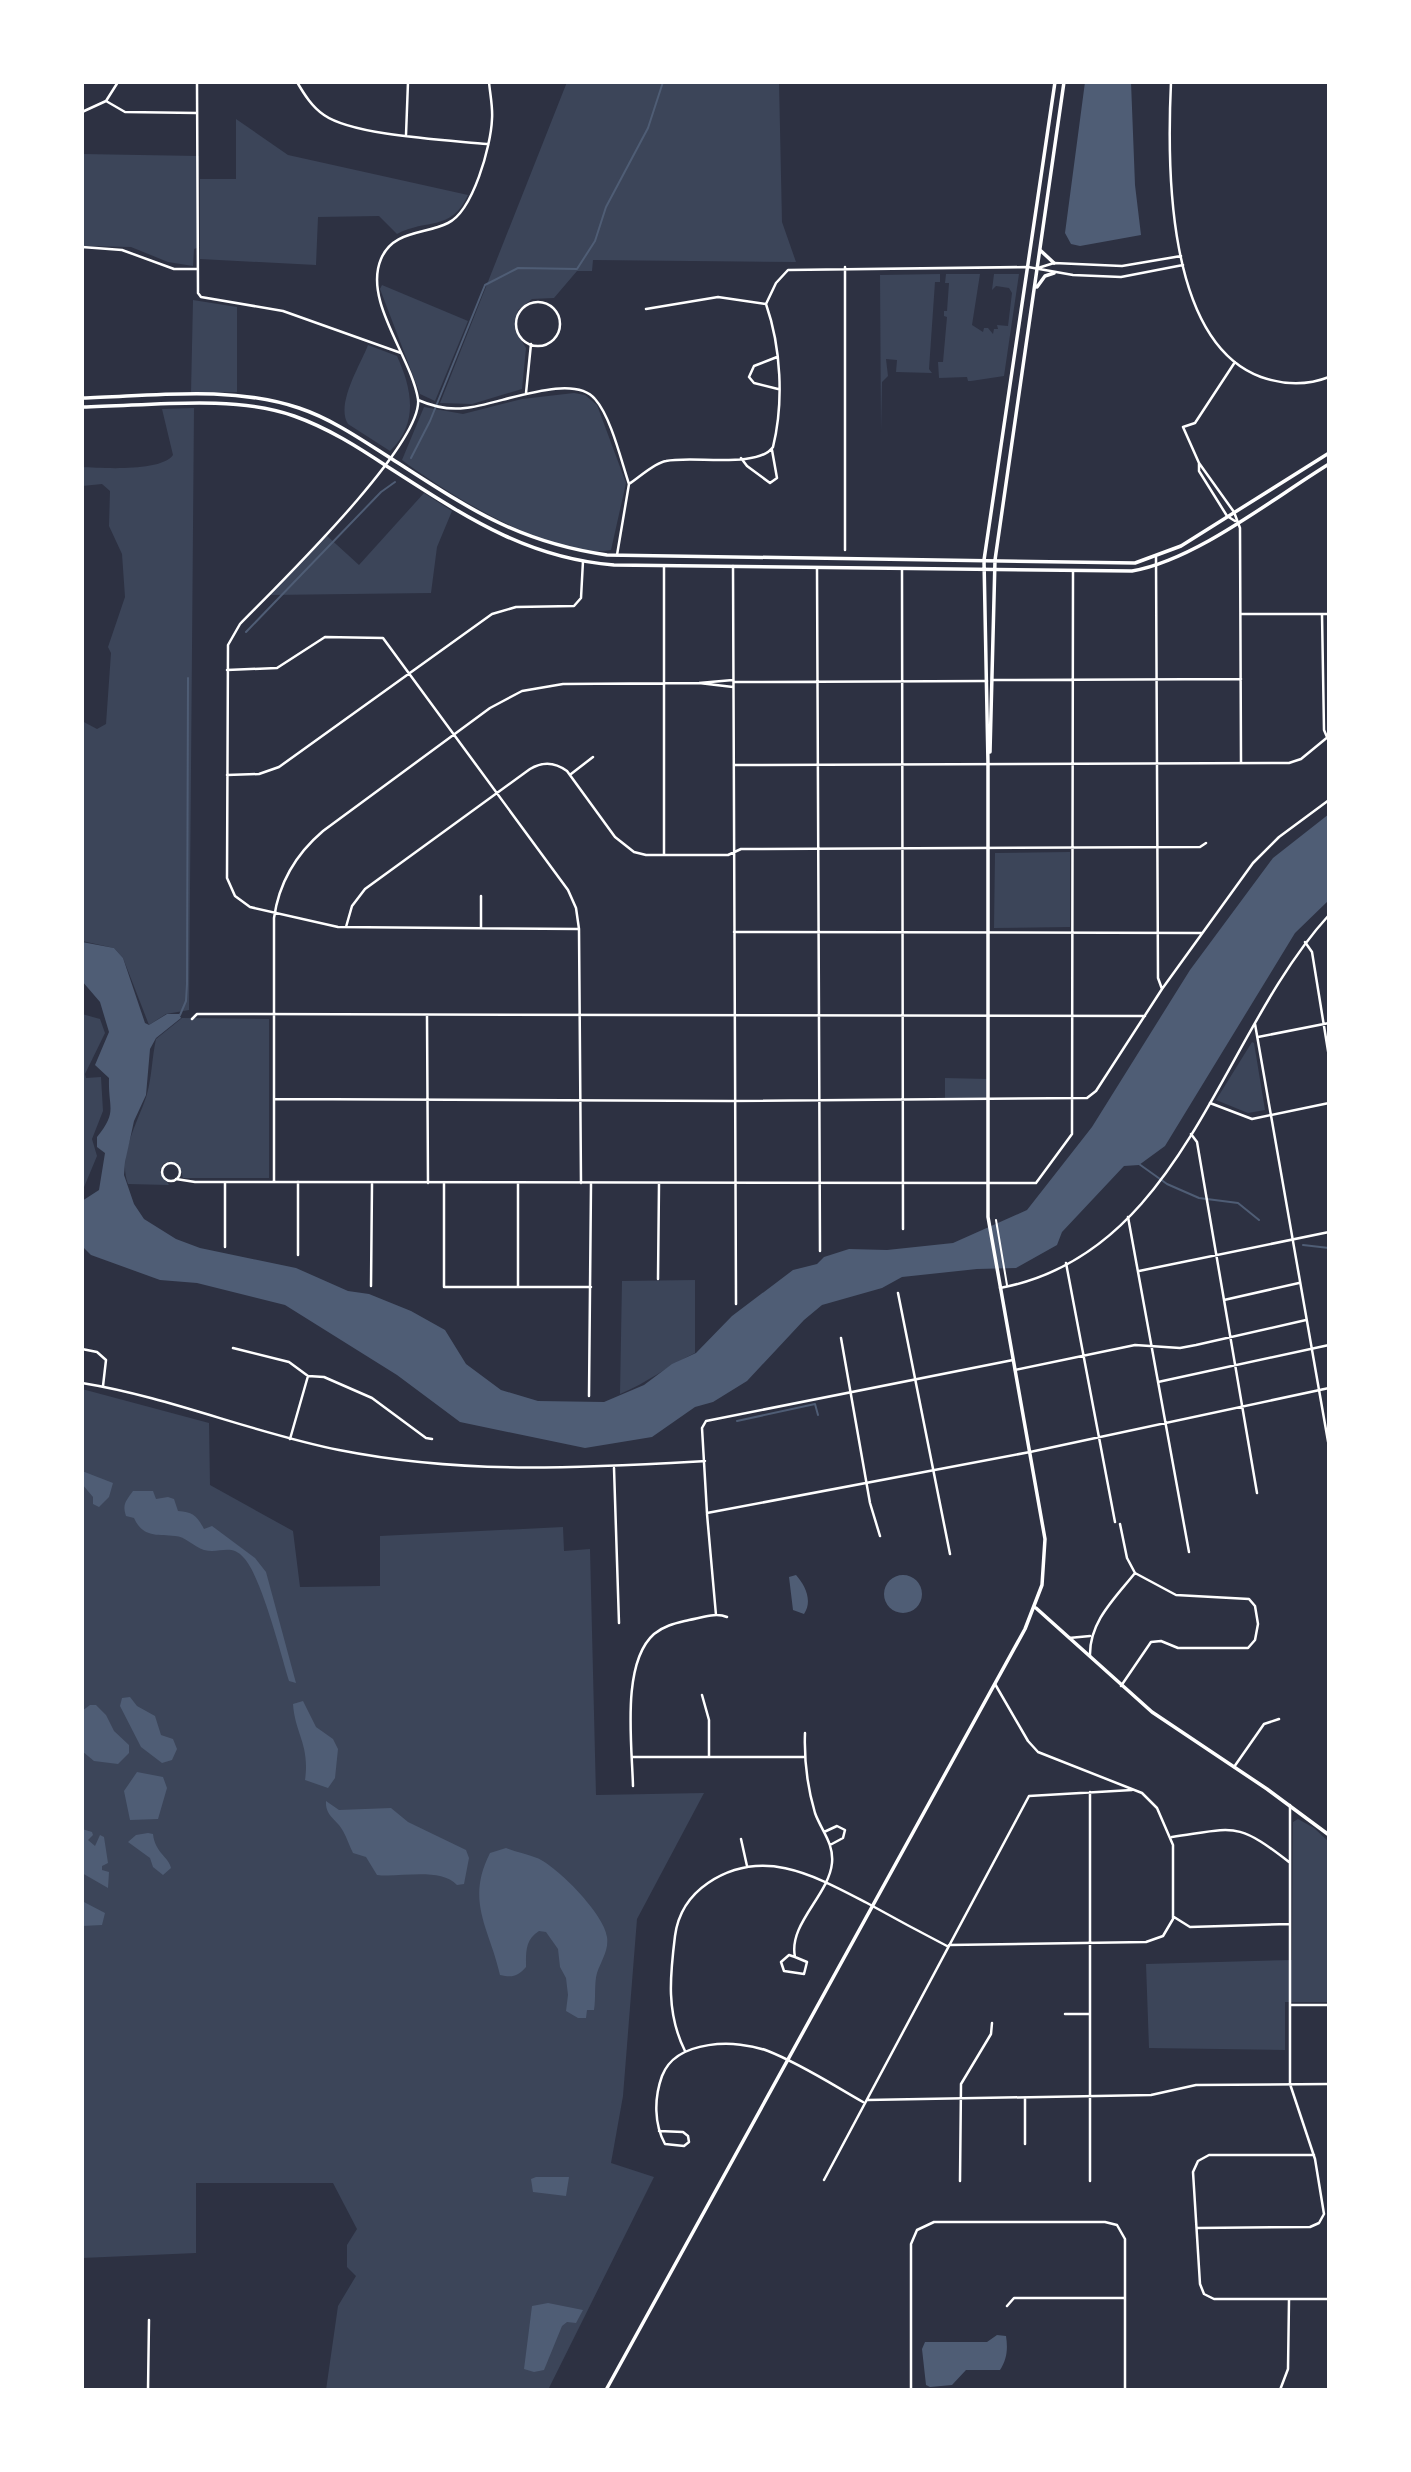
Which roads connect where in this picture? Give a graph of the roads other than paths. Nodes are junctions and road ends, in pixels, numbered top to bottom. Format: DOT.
graph roads {
  1 [pos="118,82"];
  2 [pos="197,82"];
  3 [pos="297,82"];
  4 [pos="408,82"];
  5 [pos="489,82"];
  6 [pos="1055,82"];
  7 [pos="1064,82"];
  8 [pos="1171,82"];
  9 [pos="106,101"];
  10 [pos="82,112"];
  11 [pos="197,113"];
  12 [pos="406,135"];
  13 [pos="488,145"];
  14 [pos="82,247"];
  15 [pos="1040,250"];
  16 [pos="1181,256"];
  17 [pos="1054,262"];
  18 [pos="1183,265"];
  19 [pos="845,267"];
  20 [pos="1028,267"];
  21 [pos="1038,268"];
  22 [pos="198,269"];
  23 [pos="1054,273"];
  24 [pos="1034,292"];
  25 [pos="766,304"];
  26 [pos="646,309"];
  27 [pos="531,344"];
  28 [pos="401,353"];
  29 [pos="777,357"];
  30 [pos="1235,362"];
  31 [pos="1329,377"];
  32 [pos="778,389"];
  33 [pos="526,394"];
  34 [pos="82,398"];
  35 [pos="418,400"];
  36 [pos="82,407"];
  37 [pos="772,450"];
  38 [pos="1329,453"];
  39 [pos="391,458"];
  40 [pos="741,458"];
  41 [pos="1314,462"];
  42 [pos="1199,463"];
  43 [pos="1329,464"];
  44 [pos="386,466"];
  45 [pos="1319,470"];
  46 [pos="629,484"];
  47 [pos="1234,512"];
  48 [pos="1227,516"];
  49 [pos="1237,522"];
  50 [pos="845,550"];
  51 [pos="617,555"];
  52 [pos="1156,557"];
  53 [pos="984,560"];
  54 [pos="995,560"];
  55 [pos="583,561"];
  56 [pos="664,566"];
  57 [pos="733,566"];
  58 [pos="1156,566"];
  59 [pos="817,568"];
  60 [pos="902,569"];
  61 [pos="985,571"];
  62 [pos="994,571"];
  63 [pos="1073,572"];
  64 [pos="1241,614"];
  65 [pos="1322,614"];
  66 [pos="1329,614"];
  67 [pos="227,670"];
  68 [pos="409,673"];
  69 [pos="993,680"];
  70 [pos="1073,680"];
  71 [pos="1157,680"];
  72 [pos="1241,680"];
  73 [pos="733,681"];
  74 [pos="817,681"];
  75 [pos="902,681"];
  76 [pos="987,681"];
  77 [pos="698,683"];
  78 [pos="664,684"];
  79 [pos="733,687"];
  80 [pos="454,735"];
  81 [pos="1328,736"];
  82 [pos="593,757"];
  83 [pos="1157,763"];
  84 [pos="1241,763"];
  85 [pos="902,764"];
  86 [pos="988,764"];
  87 [pos="1073,764"];
  88 [pos="734,765"];
  89 [pos="818,765"];
  90 [pos="226,775"];
  91 [pos="570,775"];
  92 [pos="497,793"];
  93 [pos="1329,800"];
  94 [pos="1206,843"];
  95 [pos="1158,847"];
  96 [pos="818,848"];
  97 [pos="902,848"];
  98 [pos="988,848"];
  99 [pos="1074,848"];
  100 [pos="734,852"];
  101 [pos="664,855"];
  102 [pos="481,896"];
  103 [pos="275,913"];
  104 [pos="1329,915"];
  105 [pos="346,927"];
  106 [pos="481,928"];
  107 [pos="579,929"];
  108 [pos="1074,931"];
  109 [pos="1158,931"];
  110 [pos="734,932"];
  111 [pos="818,932"];
  112 [pos="902,932"];
  113 [pos="989,932"];
  114 [pos="1202,933"];
  115 [pos="1306,942"];
  116 [pos="1162,989"];
  117 [pos="273,1014"];
  118 [pos="427,1015"];
  119 [pos="580,1015"];
  120 [pos="989,1015"];
  121 [pos="1074,1015"];
  122 [pos="734,1016"];
  123 [pos="818,1016"];
  124 [pos="903,1016"];
  125 [pos="1145,1016"];
  126 [pos="192,1020"];
  127 [pos="1323,1023"];
  128 [pos="1329,1023"];
  129 [pos="1255,1024"];
  130 [pos="1258,1037"];
  131 [pos="1329,1057"];
  132 [pos="1073,1098"];
  133 [pos="274,1099"];
  134 [pos="427,1099"];
  135 [pos="988,1099"];
  136 [pos="581,1100"];
  137 [pos="736,1100"];
  138 [pos="819,1100"];
  139 [pos="902,1100"];
  140 [pos="1209,1102"];
  141 [pos="1329,1103"];
  142 [pos="1272,1115"];
  143 [pos="1191,1134"];
  144 [pos="176,1179"];
  145 [pos="225,1182"];
  146 [pos="274,1182"];
  147 [pos="298,1182"];
  148 [pos="372,1183"];
  149 [pos="428,1183"];
  150 [pos="444,1183"];
  151 [pos="903,1183"];
  152 [pos="518,1184"];
  153 [pos="581,1184"];
  154 [pos="591,1184"];
  155 [pos="659,1184"];
  156 [pos="736,1184"];
  157 [pos="820,1184"];
  158 [pos="988,1184"];
  159 [pos="1128,1217"];
  160 [pos="996,1220"];
  161 [pos="902,1229"];
  162 [pos="1329,1232"];
  163 [pos="1292,1240"];
  164 [pos="225,1247"];
  165 [pos="820,1251"];
  166 [pos="298,1255"];
  167 [pos="1216,1256"];
  168 [pos="1066,1263"];
  169 [pos="1139,1271"];
  170 [pos="659,1279"];
  171 [pos="1299,1283"];
  172 [pos="371,1286"];
  173 [pos="1007,1286"];
  174 [pos="518,1287"];
  175 [pos="590,1287"];
  176 [pos="1000,1288"];
  177 [pos="898,1293"];
  178 [pos="1223,1300"];
  179 [pos="736,1304"];
  180 [pos="1306,1320"];
  181 [pos="841,1338"];
  182 [pos="1229,1338"];
  183 [pos="1152,1345"];
  184 [pos="1329,1345"];
  185 [pos="233,1348"];
  186 [pos="82,1349"];
  187 [pos="1311,1349"];
  188 [pos="1084,1356"];
  189 [pos="1013,1360"];
  190 [pos="1233,1366"];
  191 [pos="1015,1370"];
  192 [pos="308,1376"];
  193 [pos="916,1379"];
  194 [pos="1158,1382"];
  195 [pos="82,1383"];
  196 [pos="103,1386"];
  197 [pos="1329,1388"];
  198 [pos="1318,1390"];
  199 [pos="849,1392"];
  200 [pos="589,1396"];
  201 [pos="1241,1407"];
  202 [pos="1166,1423"];
  203 [pos="1100,1437"];
  204 [pos="290,1439"];
  205 [pos="432,1439"];
  206 [pos="1329,1447"];
  207 [pos="1030,1452"];
  208 [pos="705,1461"];
  209 [pos="614,1468"];
  210 [pos="933,1471"];
  211 [pos="867,1483"];
  212 [pos="1257,1493"];
  213 [pos="708,1513"];
  214 [pos="1115,1522"];
  215 [pos="1120,1524"];
  216 [pos="880,1535"];
  217 [pos="1189,1552"];
  218 [pos="950,1554"];
  219 [pos="1135,1573"];
  220 [pos="1036,1608"];
  221 [pos="716,1615"];
  222 [pos="727,1617"];
  223 [pos="618,1623"];
  224 [pos="1090,1636"];
  225 [pos="1069,1637"];
  226 [pos="1090,1656"];
  227 [pos="995,1684"];
  228 [pos="1120,1686"];
  229 [pos="702,1695"];
  230 [pos="1279,1719"];
  231 [pos="805,1733"];
  232 [pos="632,1757"];
  233 [pos="709,1757"];
  234 [pos="804,1757"];
  235 [pos="1234,1767"];
  236 [pos="633,1786"];
  237 [pos="1133,1790"];
  238 [pos="1090,1792"];
  239 [pos="1290,1805"];
  240 [pos="824,1832"];
  241 [pos="1329,1835"];
  242 [pos="1172,1838"];
  243 [pos="741,1839"];
  244 [pos="830,1845"];
  245 [pos="1289,1862"];
  246 [pos="747,1866"];
  247 [pos="826,1881"];
  248 [pos="874,1907"];
  249 [pos="1174,1917"];
  250 [pos="1289,1924"];
  251 [pos="1090,1942"];
  252 [pos="949,1946"];
  253 [pos="795,1957"];
  254 [pos="1289,2005"];
  255 [pos="1329,2005"];
  256 [pos="1065,2014"];
  257 [pos="1090,2014"];
  258 [pos="992,2023"];
  259 [pos="685,2050"];
  260 [pos="786,2061"];
  261 [pos="1290,2084"];
  262 [pos="1329,2084"];
  263 [pos="1090,2096"];
  264 [pos="960,2098"];
  265 [pos="1025,2098"];
  266 [pos="866,2101"];
  267 [pos="659,2131"];
  268 [pos="1025,2144"];
  269 [pos="1314,2155"];
  270 [pos="824,2180"];
  271 [pos="960,2181"];
  272 [pos="1090,2181"];
  273 [pos="1197,2228"];
  274 [pos="1125,2298"];
  275 [pos="1329,2299"];
  276 [pos="1289,2300"];
  277 [pos="1007,2306"];
  278 [pos="149,2319"];
  279 [pos="148,2390"];
  280 [pos="606,2390"];
  281 [pos="911,2390"];
  282 [pos="1125,2390"];
  283 [pos="1280,2390"];
  1 -- 9 [label="street"];
  2 -- 11 [label="street"];
  3 -- 12 [label="street"];
  4 -- 12 [label="street"];
  5 -- 13 [label="street"];
  6 -- 20 [label="main road"];
  7 -- 15 [label="main road"];
  8 -- 16 [label="street"];
  9 -- 10 [label="street"];
  9 -- 11 [label="street"];
  11 -- 22 [label="street"];
  12 -- 13 [label="street"];
  13 -- 28 [label="street"];
  14 -- 22 [label="street"];
  15 -- 17 [label="main road"];
  15 -- 21 [label="main road"];
  16 -- 17 [label="street"];
  16 -- 18 [label="street"];
  17 -- 21 [label="street"];
  18 -- 23 [label="street"];
  18 -- 30 [label="street"];
  19 -- 20 [label="street"];
  19 -- 25 [label="street"];
  19 -- 50 [label="street"];
  20 -- 21 [label="street"];
  20 -- 53 [label="main road"];
  21 -- 23 [label="street"];
  21 -- 24 [label="main road"];
  22 -- 28 [label="street"];
  23 -- 24 [label="main road"];
  24 -- 54 [label="main road"];
  25 -- 26 [label="street"];
  25 -- 29 [label="street"];
  27 -- 27 [label="street"];
  27 -- 33 [label="street"];
  28 -- 35 [label="street"];
  29 -- 32 [label="street"];
  29 -- 32 [label="street"];
  30 -- 31 [label="street"];
  30 -- 42 [label="street"];
  32 -- 37 [label="street"];
  33 -- 35 [label="street"];
  33 -- 46 [label="street"];
  34 -- 39 [label="main road"];
  35 -- 39 [label="street"];
  36 -- 44 [label="main road"];
  37 -- 40 [label="street"];
  37 -- 40 [label="street"];
  38 -- 41 [label="main road"];
  39 -- 44 [label="street"];
  39 -- 51 [label="main road"];
  40 -- 46 [label="street"];
  41 -- 45 [label="main road"];
  41 -- 47 [label="main road"];
  42 -- 47 [label="street"];
  42 -- 48 [label="street"];
  43 -- 45 [label="main road"];
  44 -- 55 [label="main road"];
  44 -- 67 [label="street"];
  45 -- 49 [label="main road"];
  46 -- 51 [label="street"];
  47 -- 48 [label="main road"];
  47 -- 49 [label="street"];
  48 -- 49 [label="street"];
  48 -- 52 [label="main road"];
  49 -- 58 [label="main road"];
  49 -- 64 [label="street"];
  51 -- 53 [label="main road"];
  52 -- 54 [label="main road"];
  52 -- 58 [label="street"];
  53 -- 54 [label="main road"];
  53 -- 61 [label="main road"];
  54 -- 62 [label="main road"];
  55 -- 56 [label="main road"];
  55 -- 68 [label="street"];
  56 -- 57 [label="main road"];
  56 -- 78 [label="street"];
  57 -- 59 [label="main road"];
  57 -- 73 [label="street"];
  58 -- 63 [label="main road"];
  58 -- 71 [label="street"];
  59 -- 60 [label="main road"];
  59 -- 74 [label="street"];
  60 -- 61 [label="main road"];
  60 -- 75 [label="street"];
  61 -- 62 [label="main road"];
  61 -- 76 [label="main road"];
  62 -- 63 [label="main road"];
  62 -- 69 [label="main road"];
  63 -- 70 [label="street"];
  64 -- 65 [label="street"];
  64 -- 72 [label="street"];
  65 -- 66 [label="street"];
  65 -- 81 [label="street"];
  67 -- 68 [label="street"];
  67 -- 90 [label="street"];
  68 -- 80 [label="street"];
  68 -- 90 [label="street"];
  69 -- 70 [label="street"];
  69 -- 86 [label="main road"];
  70 -- 71 [label="street"];
  70 -- 87 [label="street"];
  71 -- 72 [label="street"];
  71 -- 83 [label="street"];
  72 -- 84 [label="street"];
  73 -- 74 [label="street"];
  73 -- 77 [label="street"];
  73 -- 79 [label="street"];
  74 -- 75 [label="street"];
  74 -- 89 [label="street"];
  75 -- 76 [label="street"];
  75 -- 85 [label="street"];
  76 -- 86 [label="main road"];
  77 -- 78 [label="street"];
  77 -- 79 [label="street"];
  78 -- 80 [label="street"];
  78 -- 101 [label="street"];
  79 -- 88 [label="street"];
  80 -- 92 [label="street"];
  80 -- 103 [label="street"];
  81 -- 84 [label="street"];
  82 -- 91 [label="street"];
  83 -- 84 [label="street"];
  83 -- 87 [label="street"];
  83 -- 95 [label="street"];
  85 -- 86 [label="street"];
  85 -- 89 [label="street"];
  85 -- 97 [label="street"];
  86 -- 87 [label="street"];
  86 -- 98 [label="main road"];
  87 -- 99 [label="street"];
  88 -- 89 [label="street"];
  88 -- 100 [label="street"];
  89 -- 96 [label="street"];
  90 -- 103 [label="street"];
  91 -- 92 [label="street"];
  91 -- 101 [label="street"];
  92 -- 105 [label="street"];
  92 -- 107 [label="street"];
  93 -- 114 [label="street"];
  94 -- 95 [label="street"];
  95 -- 99 [label="street"];
  95 -- 109 [label="street"];
  96 -- 97 [label="street"];
  96 -- 100 [label="street"];
  96 -- 111 [label="street"];
  97 -- 98 [label="street"];
  97 -- 112 [label="street"];
  98 -- 99 [label="street"];
  98 -- 113 [label="main road"];
  99 -- 108 [label="street"];
  100 -- 101 [label="street"];
  100 -- 110 [label="street"];
  102 -- 106 [label="street"];
  103 -- 105 [label="street"];
  103 -- 117 [label="street"];
  104 -- 115 [label="street"];
  105 -- 106 [label="street"];
  106 -- 107 [label="street"];
  107 -- 119 [label="street"];
  108 -- 109 [label="street"];
  108 -- 113 [label="street"];
  108 -- 121 [label="street"];
  109 -- 114 [label="street"];
  109 -- 116 [label="street"];
  110 -- 111 [label="street"];
  110 -- 122 [label="street"];
  111 -- 112 [label="street"];
  111 -- 123 [label="street"];
  112 -- 113 [label="street"];
  112 -- 124 [label="street"];
  113 -- 120 [label="main road"];
  114 -- 116 [label="street"];
  115 -- 127 [label="street"];
  115 -- 129 [label="street"];
  116 -- 125 [label="street"];
  117 -- 118 [label="street"];
  117 -- 126 [label="street"];
  117 -- 133 [label="street"];
  118 -- 119 [label="street"];
  118 -- 134 [label="street"];
  119 -- 122 [label="street"];
  119 -- 136 [label="street"];
  120 -- 121 [label="street"];
  120 -- 124 [label="street"];
  120 -- 135 [label="main road"];
  121 -- 125 [label="street"];
  121 -- 132 [label="street"];
  122 -- 123 [label="street"];
  122 -- 137 [label="street"];
  123 -- 124 [label="street"];
  123 -- 138 [label="street"];
  124 -- 139 [label="street"];
  125 -- 132 [label="street"];
  127 -- 128 [label="street"];
  127 -- 130 [label="street"];
  127 -- 131 [label="street"];
  129 -- 130 [label="street"];
  129 -- 140 [label="street"];
  130 -- 142 [label="street"];
  132 -- 135 [label="street"];
  132 -- 158 [label="street"];
  133 -- 134 [label="street"];
  133 -- 146 [label="street"];
  134 -- 136 [label="street"];
  134 -- 149 [label="street"];
  135 -- 139 [label="street"];
  135 -- 158 [label="main road"];
  136 -- 137 [label="street"];
  136 -- 153 [label="street"];
  137 -- 138 [label="street"];
  137 -- 156 [label="street"];
  138 -- 139 [label="street"];
  138 -- 157 [label="street"];
  139 -- 151 [label="street"];
  140 -- 142 [label="street"];
  140 -- 143 [label="street"];
  141 -- 142 [label="street"];
  142 -- 163 [label="street"];
  143 -- 159 [label="street"];
  143 -- 167 [label="street"];
  144 -- 144 [label="street"];
  144 -- 145 [label="street"];
  145 -- 146 [label="street"];
  145 -- 164 [label="street"];
  146 -- 147 [label="street"];
  147 -- 148 [label="street"];
  147 -- 166 [label="street"];
  148 -- 149 [label="street"];
  148 -- 172 [label="street"];
  149 -- 150 [label="street"];
  150 -- 152 [label="street"];
  150 -- 174 [label="street"];
  151 -- 157 [label="street"];
  151 -- 158 [label="street"];
  151 -- 161 [label="street"];
  152 -- 153 [label="street"];
  152 -- 174 [label="street"];
  153 -- 154 [label="street"];
  154 -- 155 [label="street"];
  154 -- 175 [label="street"];
  155 -- 156 [label="street"];
  155 -- 170 [label="street"];
  156 -- 157 [label="street"];
  156 -- 179 [label="street"];
  157 -- 165 [label="street"];
  158 -- 176 [label="main road"];
  159 -- 168 [label="street"];
  159 -- 169 [label="street"];
  160 -- 173 [label="street"];
  162 -- 163 [label="street"];
  163 -- 167 [label="street"];
  163 -- 171 [label="street"];
  167 -- 169 [label="street"];
  167 -- 178 [label="street"];
  168 -- 173 [label="street"];
  168 -- 188 [label="street"];
  169 -- 183 [label="street"];
  171 -- 178 [label="street"];
  171 -- 180 [label="street"];
  173 -- 176 [label="street"];
  174 -- 175 [label="street"];
  175 -- 200 [label="street"];
  176 -- 189 [label="main road"];
  177 -- 193 [label="street"];
  178 -- 182 [label="street"];
  180 -- 182 [label="street"];
  180 -- 187 [label="street"];
  181 -- 199 [label="street"];
  182 -- 183 [label="street"];
  182 -- 190 [label="street"];
  183 -- 188 [label="street"];
  183 -- 194 [label="street"];
  184 -- 187 [label="street"];
  185 -- 192 [label="street"];
  186 -- 196 [label="street"];
  187 -- 190 [label="street"];
  187 -- 198 [label="street"];
  188 -- 191 [label="street"];
  188 -- 203 [label="street"];
  189 -- 191 [label="main road"];
  189 -- 193 [label="street"];
  190 -- 194 [label="street"];
  190 -- 201 [label="street"];
  191 -- 207 [label="main road"];
  192 -- 204 [label="street"];
  192 -- 205 [label="street"];
  193 -- 199 [label="street"];
  193 -- 210 [label="street"];
  194 -- 202 [label="street"];
  195 -- 196 [label="street"];
  196 -- 204 [label="street"];
  197 -- 198 [label="street"];
  198 -- 201 [label="street"];
  198 -- 206 [label="street"];
  199 -- 208 [label="street"];
  199 -- 211 [label="street"];
  201 -- 202 [label="street"];
  201 -- 212 [label="street"];
  202 -- 203 [label="street"];
  202 -- 217 [label="street"];
  203 -- 207 [label="street"];
  203 -- 214 [label="street"];
  204 -- 209 [label="street"];
  207 -- 210 [label="street"];
  207 -- 220 [label="main road"];
  208 -- 209 [label="street"];
  208 -- 213 [label="street"];
  209 -- 223 [label="street"];
  210 -- 211 [label="street"];
  210 -- 218 [label="street"];
  211 -- 213 [label="street"];
  211 -- 216 [label="street"];
  213 -- 221 [label="street"];
  215 -- 219 [label="street"];
  219 -- 224 [label="street"];
  219 -- 228 [label="street"];
  220 -- 225 [label="main road"];
  220 -- 227 [label="main road"];
  221 -- 222 [label="street"];
  221 -- 232 [label="street"];
  224 -- 225 [label="street"];
  224 -- 226 [label="street"];
  225 -- 226 [label="main road"];
  226 -- 228 [label="main road"];
  227 -- 237 [label="street"];
  227 -- 248 [label="main road"];
  228 -- 235 [label="main road"];
  229 -- 233 [label="street"];
  230 -- 235 [label="street"];
  231 -- 234 [label="street"];
  232 -- 233 [label="street"];
  232 -- 236 [label="street"];
  233 -- 234 [label="street"];
  234 -- 240 [label="street"];
  235 -- 239 [label="main road"];
  237 -- 238 [label="street"];
  237 -- 242 [label="street"];
  238 -- 251 [label="street"];
  238 -- 252 [label="street"];
  239 -- 241 [label="main road"];
  239 -- 245 [label="street"];
  240 -- 244 [label="street"];
  240 -- 244 [label="street"];
  242 -- 245 [label="street"];
  242 -- 249 [label="street"];
  243 -- 246 [label="street"];
  244 -- 247 [label="street"];
  245 -- 250 [label="street"];
  246 -- 247 [label="street"];
  246 -- 259 [label="street"];
  247 -- 248 [label="street"];
  247 -- 253 [label="street"];
  248 -- 252 [label="street"];
  248 -- 260 [label="main road"];
  249 -- 250 [label="street"];
  249 -- 251 [label="street"];
  250 -- 254 [label="street"];
  251 -- 252 [label="street"];
  251 -- 257 [label="street"];
  252 -- 266 [label="street"];
  253 -- 253 [label="street"];
  254 -- 255 [label="street"];
  254 -- 261 [label="street"];
  256 -- 257 [label="street"];
  257 -- 263 [label="street"];
  258 -- 264 [label="street"];
  259 -- 260 [label="street"];
  259 -- 267 [label="street"];
  260 -- 266 [label="street"];
  260 -- 280 [label="main road"];
  261 -- 262 [label="street"];
  261 -- 263 [label="street"];
  261 -- 269 [label="street"];
  263 -- 265 [label="street"];
  263 -- 272 [label="street"];
  264 -- 265 [label="street"];
  264 -- 266 [label="street"];
  264 -- 271 [label="street"];
  265 -- 268 [label="street"];
  266 -- 270 [label="street"];
  267 -- 267 [label="street"];
  269 -- 273 [label="street"];
  269 -- 273 [label="street"];
  273 -- 276 [label="street"];
  274 -- 277 [label="street"];
  274 -- 281 [label="street"];
  274 -- 282 [label="street"];
  275 -- 276 [label="street"];
  276 -- 283 [label="street"];
  278 -- 279 [label="street"];
}
